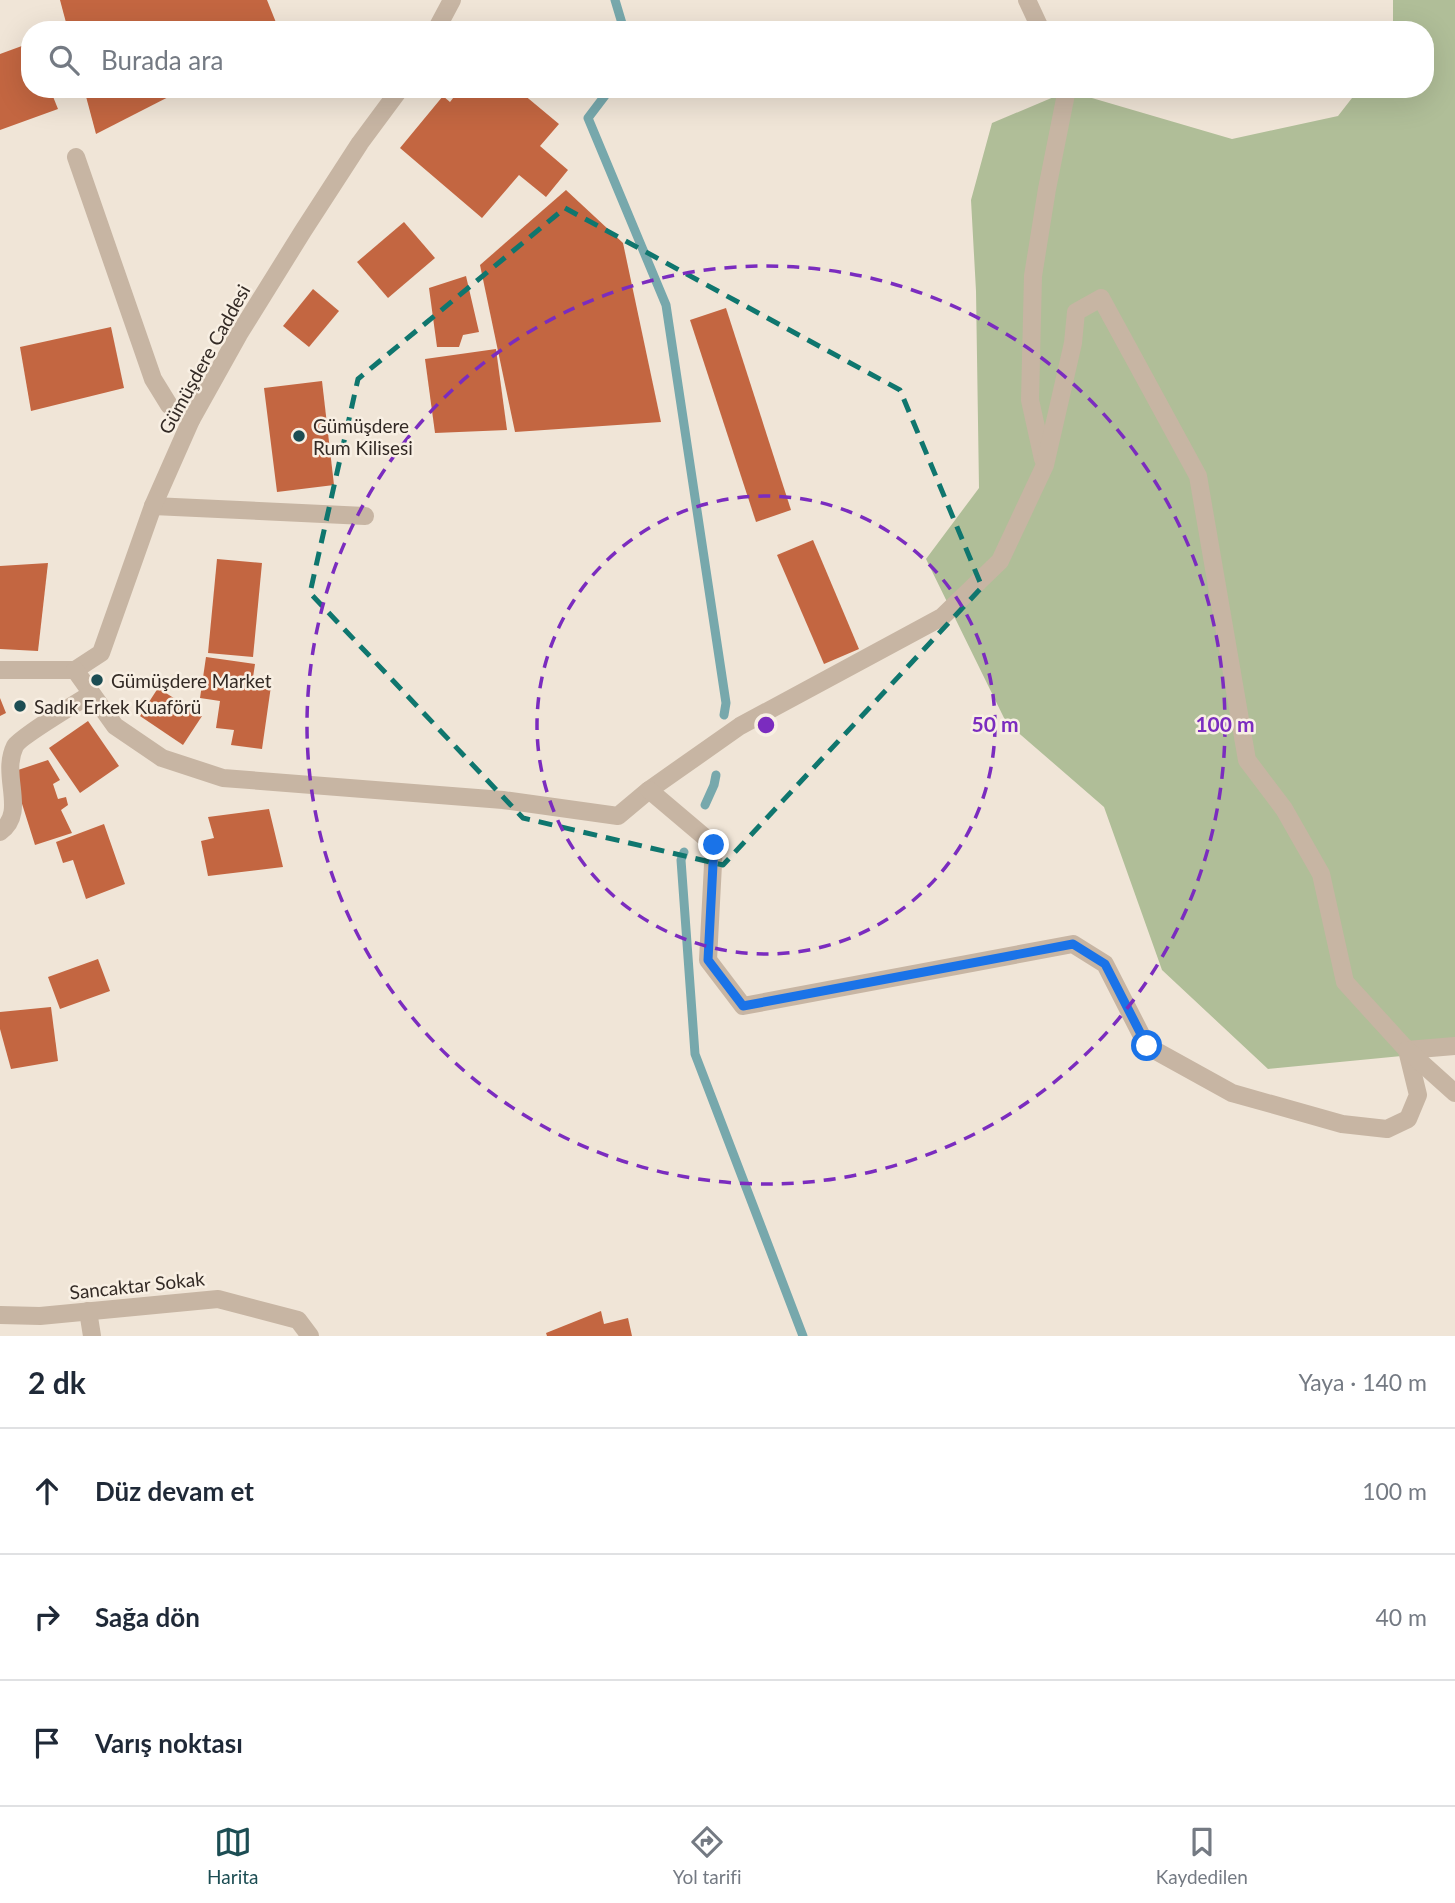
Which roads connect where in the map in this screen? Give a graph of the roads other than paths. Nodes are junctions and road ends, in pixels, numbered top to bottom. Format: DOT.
graph roads {
  1 [pos="452,0"];
  2 [pos="1027,0"];
  3 [pos="441,21"];
  4 [pos="1037,21"];
  5 [pos="393,98"];
  6 [pos="1065,98"];
  7 [pos="76,157"];
  8 [pos="191,420"];
  9 [pos="1045,465"];
  10 [pos="153,506"];
  11 [pos="365,516"];
  12 [pos="0,670"];
  13 [pos="75,670"];
  14 [pos="91,694"];
  15 [pos="649,790"];
  16 [pos="0,832"];
  17 [pos="1455,1046"];
  18 [pos="1407,1050"];
  19 [pos="1455,1093"];
  20 [pos="88,1311"];
  21 [pos="0,1315"];
  22 [pos="92,1336"];
  23 [pos="310,1336"];
  1 -- 3 [label="street"];
  2 -- 4 [label="street"];
  5 -- 8 [label="street, Gümüşdere Caddesi"];
  6 -- 9 [label="street"];
  7 -- 8 [label="street"];
  8 -- 10 [label="street, Gümüşdere Caddesi"];
  9 -- 15 [label="street"];
  9 -- 18 [label="street"];
  10 -- 11 [label="street"];
  10 -- 13 [label="street, Gümüşdere Caddesi"];
  12 -- 13 [label="street"];
  13 -- 14 [label="street"];
  14 -- 15 [label="street"];
  14 -- 16 [label="street"];
  15 -- 18 [label="street"];
  17 -- 18 [label="street"];
  18 -- 19 [label="street"];
  20 -- 21 [label="street, Sancaktar Sokak"];
  20 -- 22 [label="street"];
  20 -- 23 [label="street, Sancaktar Sokak"];
}
